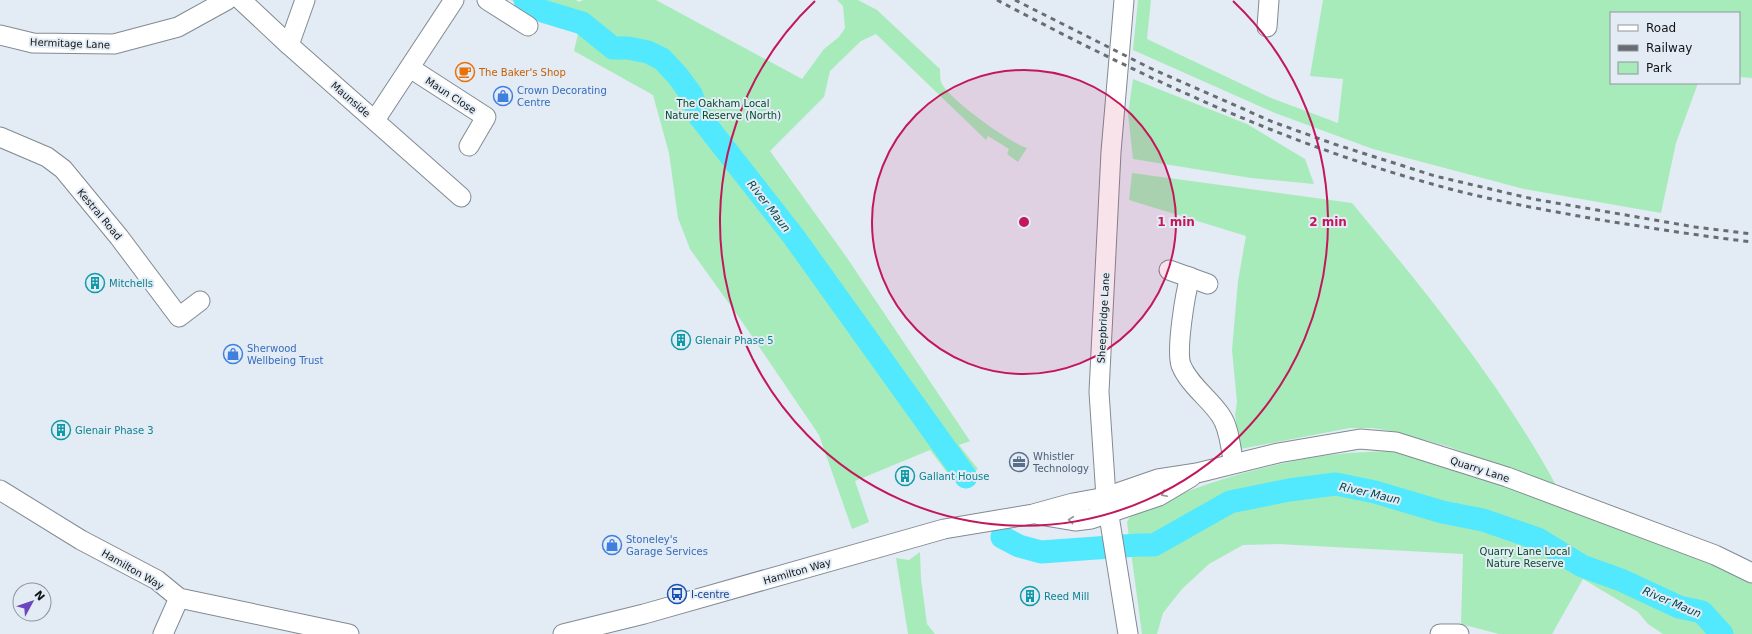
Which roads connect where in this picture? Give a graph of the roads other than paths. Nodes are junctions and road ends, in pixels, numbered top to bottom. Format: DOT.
graph roads {
  1 [pos="227,0"];
  2 [pos="241,0"];
  3 [pos="306,0"];
  4 [pos="454,0"];
  5 [pos="487,0"];
  6 [pos="1124,0"];
  7 [pos="1269,0"];
  8 [pos="528,26"];
  9 [pos="1267,27"];
  10 [pos="0,35"];
  11 [pos="289,44"];
  12 [pos="410,68"];
  13 [pos="375,120"];
  14 [pos="0,137"];
  15 [pos="469,146"];
  16 [pos="460,197"];
  17 [pos="1169,270"];
  18 [pos="1190,277"];
  19 [pos="1208,284"];
  20 [pos="200,301"];
  21 [pos="1234,463"];
  22 [pos="0,490"];
  23 [pos="1107,506"];
  24 [pos="1752,573"];
  25 [pos="179,598"];
  26 [pos="163,634"];
  27 [pos="349,634"];
  28 [pos="563,634"];
  29 [pos="1128,634"];
  30 [pos="1440,634"];
  31 [pos="1459,634"];
  1 -- 10 [label="street, Hermitage Lane"];
  2 -- 11 [label="street, Maunside"];
  3 -- 11 [label="street"];
  4 -- 12 [label="street"];
  5 -- 8 [label="street"];
  6 -- 23 [label="street, Sheepbridge Lane"];
  7 -- 9 [label="street"];
  11 -- 13 [label="street, Maunside"];
  12 -- 13 [label="street"];
  12 -- 15 [label="street, Maun Close"];
  13 -- 16 [label="street, Maunside"];
  14 -- 20 [label="street, Kestral Road"];
  17 -- 18 [label="street"];
  18 -- 19 [label="street"];
  18 -- 21 [label="street"];
  21 -- 23 [label="street, Quarry Lane"];
  21 -- 24 [label="street, Quarry Lane"];
  22 -- 25 [label="street, Hamilton Way"];
  23 -- 28 [label="street, Hamilton Way"];
  23 -- 29 [label="street, Sheepbridge Lane"];
  25 -- 26 [label="street"];
  25 -- 27 [label="street, Hamilton Way"];
  30 -- 31 [label="street"];
}
